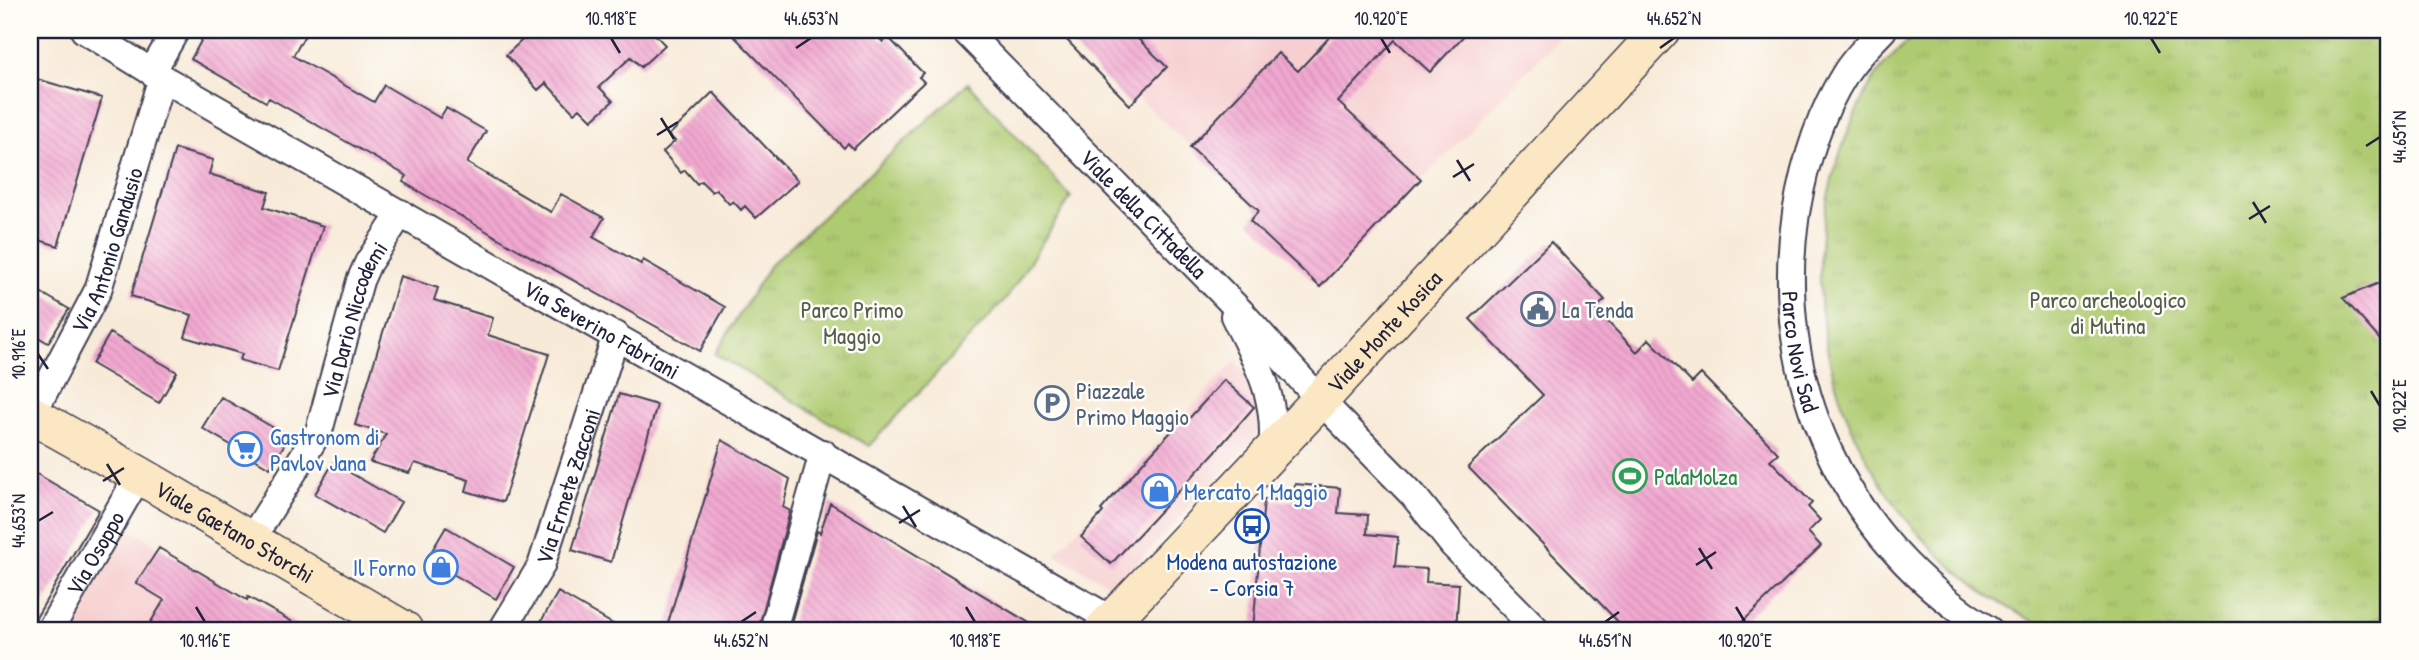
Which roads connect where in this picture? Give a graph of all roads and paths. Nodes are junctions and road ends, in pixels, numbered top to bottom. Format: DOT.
graph roads {
  1 [pos="84,30"];
  2 [pos="176,30"];
  3 [pos="964,30"];
  4 [pos="1661,30"];
  5 [pos="1883,30"];
  6 [pos="157,74"];
  7 [pos="401,213"];
  8 [pos="1222,292"];
  9 [pos="616,335"];
  10 [pos="1320,400"];
  11 [pos="31,414"];
  12 [pos="1272,451"];
  13 [pos="823,453"];
  14 [pos="139,474"];
  15 [pos="251,540"];
  16 [pos="1111,627"];
  17 [pos="50,630"];
  18 [pos="404,630"];
  19 [pos="502,630"];
  20 [pos="773,630"];
  21 [pos="1537,630"];
  22 [pos="1989,630"];
  1 -- 6 [label="street, Via Severino Fabriani"];
  2 -- 6 [label="street, Via Antonio Gandusio"];
  3 -- 8 [label="street, Viale della Cittadella"];
  4 -- 10 [label="street, Viale Monte Kosica"];
  5 -- 22 [label="street, Parco Novi Sad"];
  6 -- 7 [label="street, Via Severino Fabriani"];
  6 -- 11 [label="street, Via Antonio Gandusio"];
  7 -- 9 [label="street, Via Severino Fabriani"];
  7 -- 15 [label="street, Via Dario Niccodemi"];
  8 -- 10 [label="street, Viale della Cittadella"];
  8 -- 12 [label="street"];
  9 -- 13 [label="street, Via Severino Fabriani"];
  9 -- 19 [label="street, Via Ermete Zacconi"];
  10 -- 12 [label="street, Viale Monte Kosica"];
  10 -- 21 [label="street, Viale della Cittadella"];
  11 -- 14 [label="street, Viale Gaetano Storchi"];
  12 -- 16 [label="street, Viale Monte Kosica"];
  13 -- 16 [label="street, Via Severino Fabriani"];
  13 -- 20 [label="street"];
  14 -- 15 [label="street, Viale Gaetano Storchi"];
  14 -- 17 [label="street, Via Osoppo"];
  15 -- 18 [label="street, Viale Gaetano Storchi"];
}
